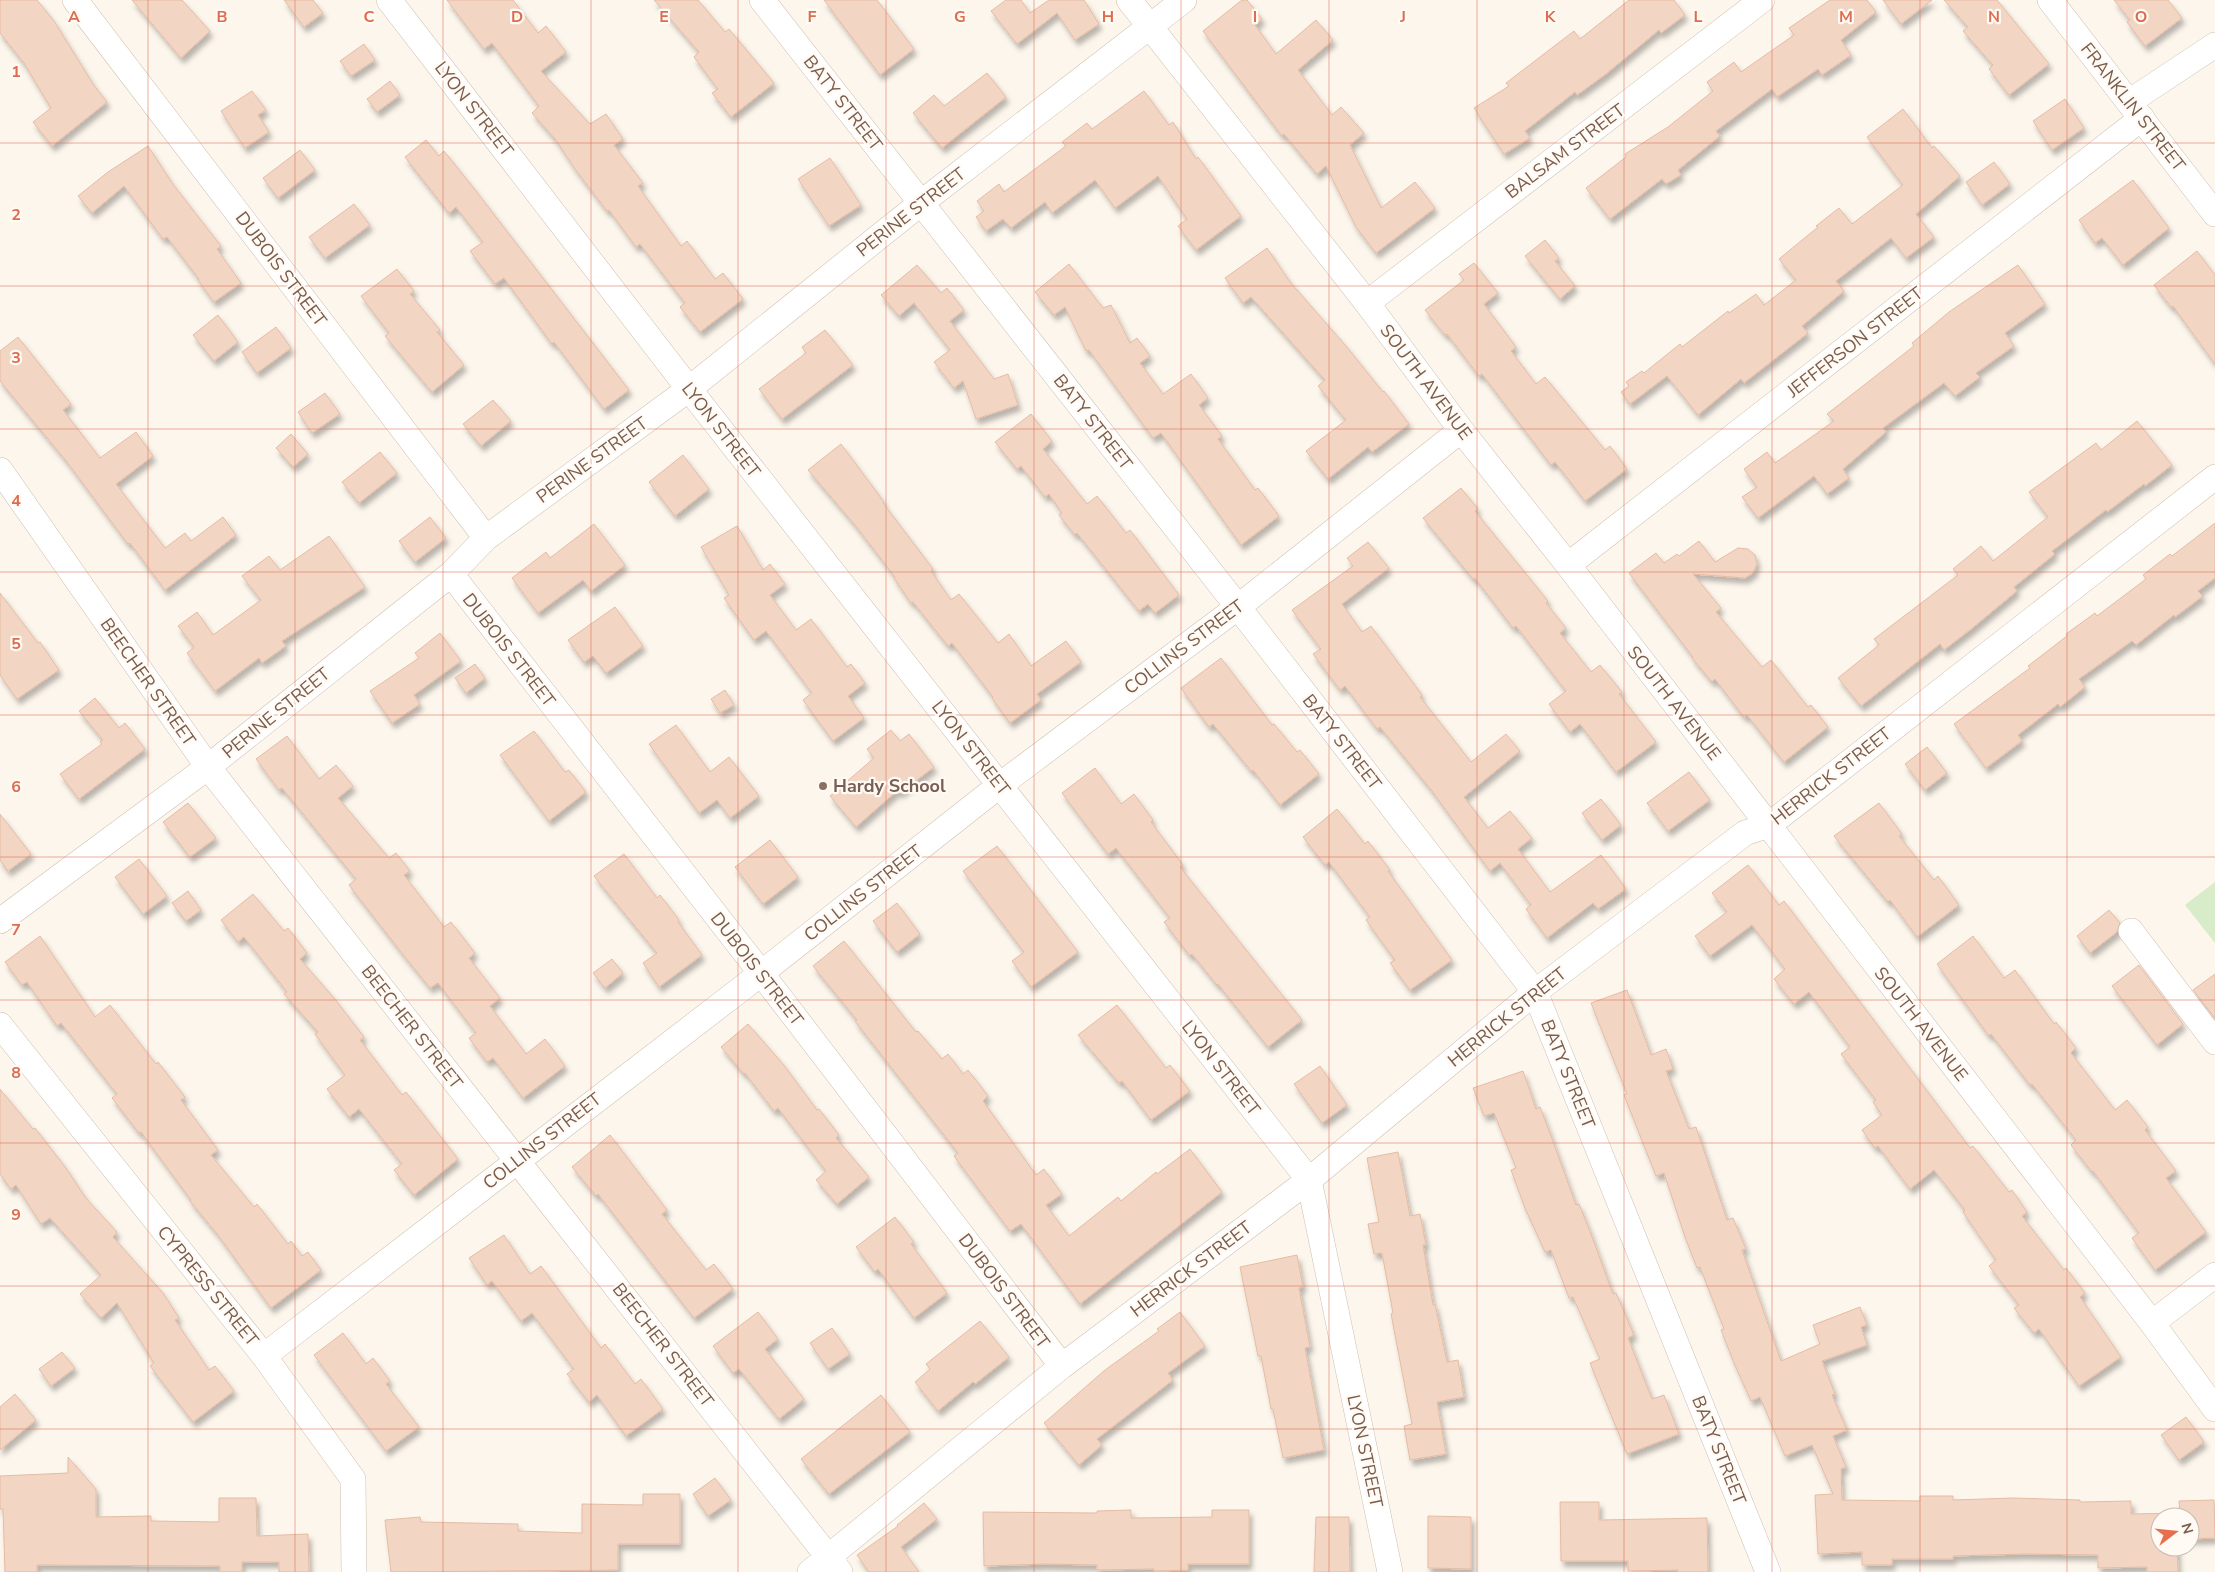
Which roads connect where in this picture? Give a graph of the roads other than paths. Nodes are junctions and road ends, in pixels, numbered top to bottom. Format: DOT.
graph roads {
  1 [pos="75,0"];
  2 [pos="389,0"];
  3 [pos="762,0"];
  4 [pos="1129,0"];
  5 [pos="1184,0"];
  6 [pos="1762,0"];
  7 [pos="2050,0"];
  8 [pos="1150,27"];
  9 [pos="2215,45"];
  10 [pos="2136,110"];
  11 [pos="921,203"];
  12 [pos="2215,214"];
  13 [pos="1367,302"];
  14 [pos="689,389"];
  15 [pos="1461,430"];
  16 [pos="0,470"];
  17 [pos="2215,477"];
  18 [pos="486,538"];
  19 [pos="1568,565"];
  20 [pos="451,574"];
  21 [pos="1238,607"];
  22 [pos="208,767"];
  23 [pos="1000,785"];
  24 [pos="1769,826"];
  25 [pos="0,920"];
  26 [pos="2131,931"];
  27 [pos="760,973"];
  28 [pos="1535,992"];
  29 [pos="0,1025"];
  30 [pos="2215,1042"];
  31 [pos="517,1160"];
  32 [pos="1309,1180"];
  33 [pos="2215,1275"];
  34 [pos="2152,1323"];
  35 [pos="264,1356"];
  36 [pos="1062,1366"];
  37 [pos="2215,1408"];
  38 [pos="834,1564"];
  39 [pos="354,1572"];
  40 [pos="810,1572"];
  41 [pos="1390,1572"];
  42 [pos="1768,1572"];
  1 -- 18 [label="street, DUBOIS STREET"];
  2 -- 14 [label="street, LYON STREET"];
  3 -- 11 [label="street, BATY STREET"];
  4 -- 8 [label="street, SOUTH AVENUE"];
  5 -- 8 [label="street, PERINE STREET"];
  6 -- 13 [label="street, BALSAM STREET"];
  7 -- 10 [label="street, FRANKLIN STREET"];
  8 -- 11 [label="street, PERINE STREET"];
  8 -- 13 [label="street, SOUTH AVENUE"];
  9 -- 10 [label="street, JEFFERSON STREET"];
  10 -- 12 [label="street, FRANKLIN STREET"];
  10 -- 19 [label="street, JEFFERSON STREET"];
  11 -- 14 [label="street, PERINE STREET"];
  11 -- 21 [label="street, BATY STREET"];
  13 -- 15 [label="street, SOUTH AVENUE"];
  14 -- 18 [label="street, PERINE STREET"];
  14 -- 23 [label="street, LYON STREET"];
  15 -- 19 [label="street, SOUTH AVENUE"];
  15 -- 21 [label="street, COLLINS STREET"];
  16 -- 22 [label="street, BEECHER STREET"];
  17 -- 24 [label="street, HERRICK STREET"];
  18 -- 20 [label="street, PERINE STREET"];
  19 -- 24 [label="street, SOUTH AVENUE"];
  20 -- 22 [label="street, PERINE STREET"];
  20 -- 27 [label="street, DUBOIS STREET"];
  21 -- 23 [label="street, COLLINS STREET"];
  21 -- 28 [label="street, BATY STREET"];
  22 -- 25 [label="street, PERINE STREET"];
  22 -- 31 [label="street, BEECHER STREET"];
  23 -- 27 [label="street, COLLINS STREET"];
  23 -- 32 [label="street, LYON STREET"];
  24 -- 28 [label="street, HERRICK STREET"];
  24 -- 34 [label="street, SOUTH AVENUE"];
  26 -- 30 [label="street"];
  27 -- 31 [label="street, COLLINS STREET"];
  27 -- 36 [label="street, DUBOIS STREET"];
  28 -- 32 [label="street, HERRICK STREET"];
  28 -- 42 [label="street, BATY STREET"];
  29 -- 35 [label="street, CYPRESS STREET"];
  31 -- 35 [label="street, COLLINS STREET"];
  31 -- 38 [label="street, BEECHER STREET"];
  32 -- 36 [label="street, HERRICK STREET"];
  32 -- 41 [label="street, LYON STREET"];
  33 -- 34 [label="street"];
  34 -- 37 [label="street, SOUTH AVENUE"];
  35 -- 39 [label="street, CYPRESS STREET"];
  36 -- 38 [label="street, HERRICK STREET"];
  38 -- 40 [label="street, HERRICK STREET"];
}
